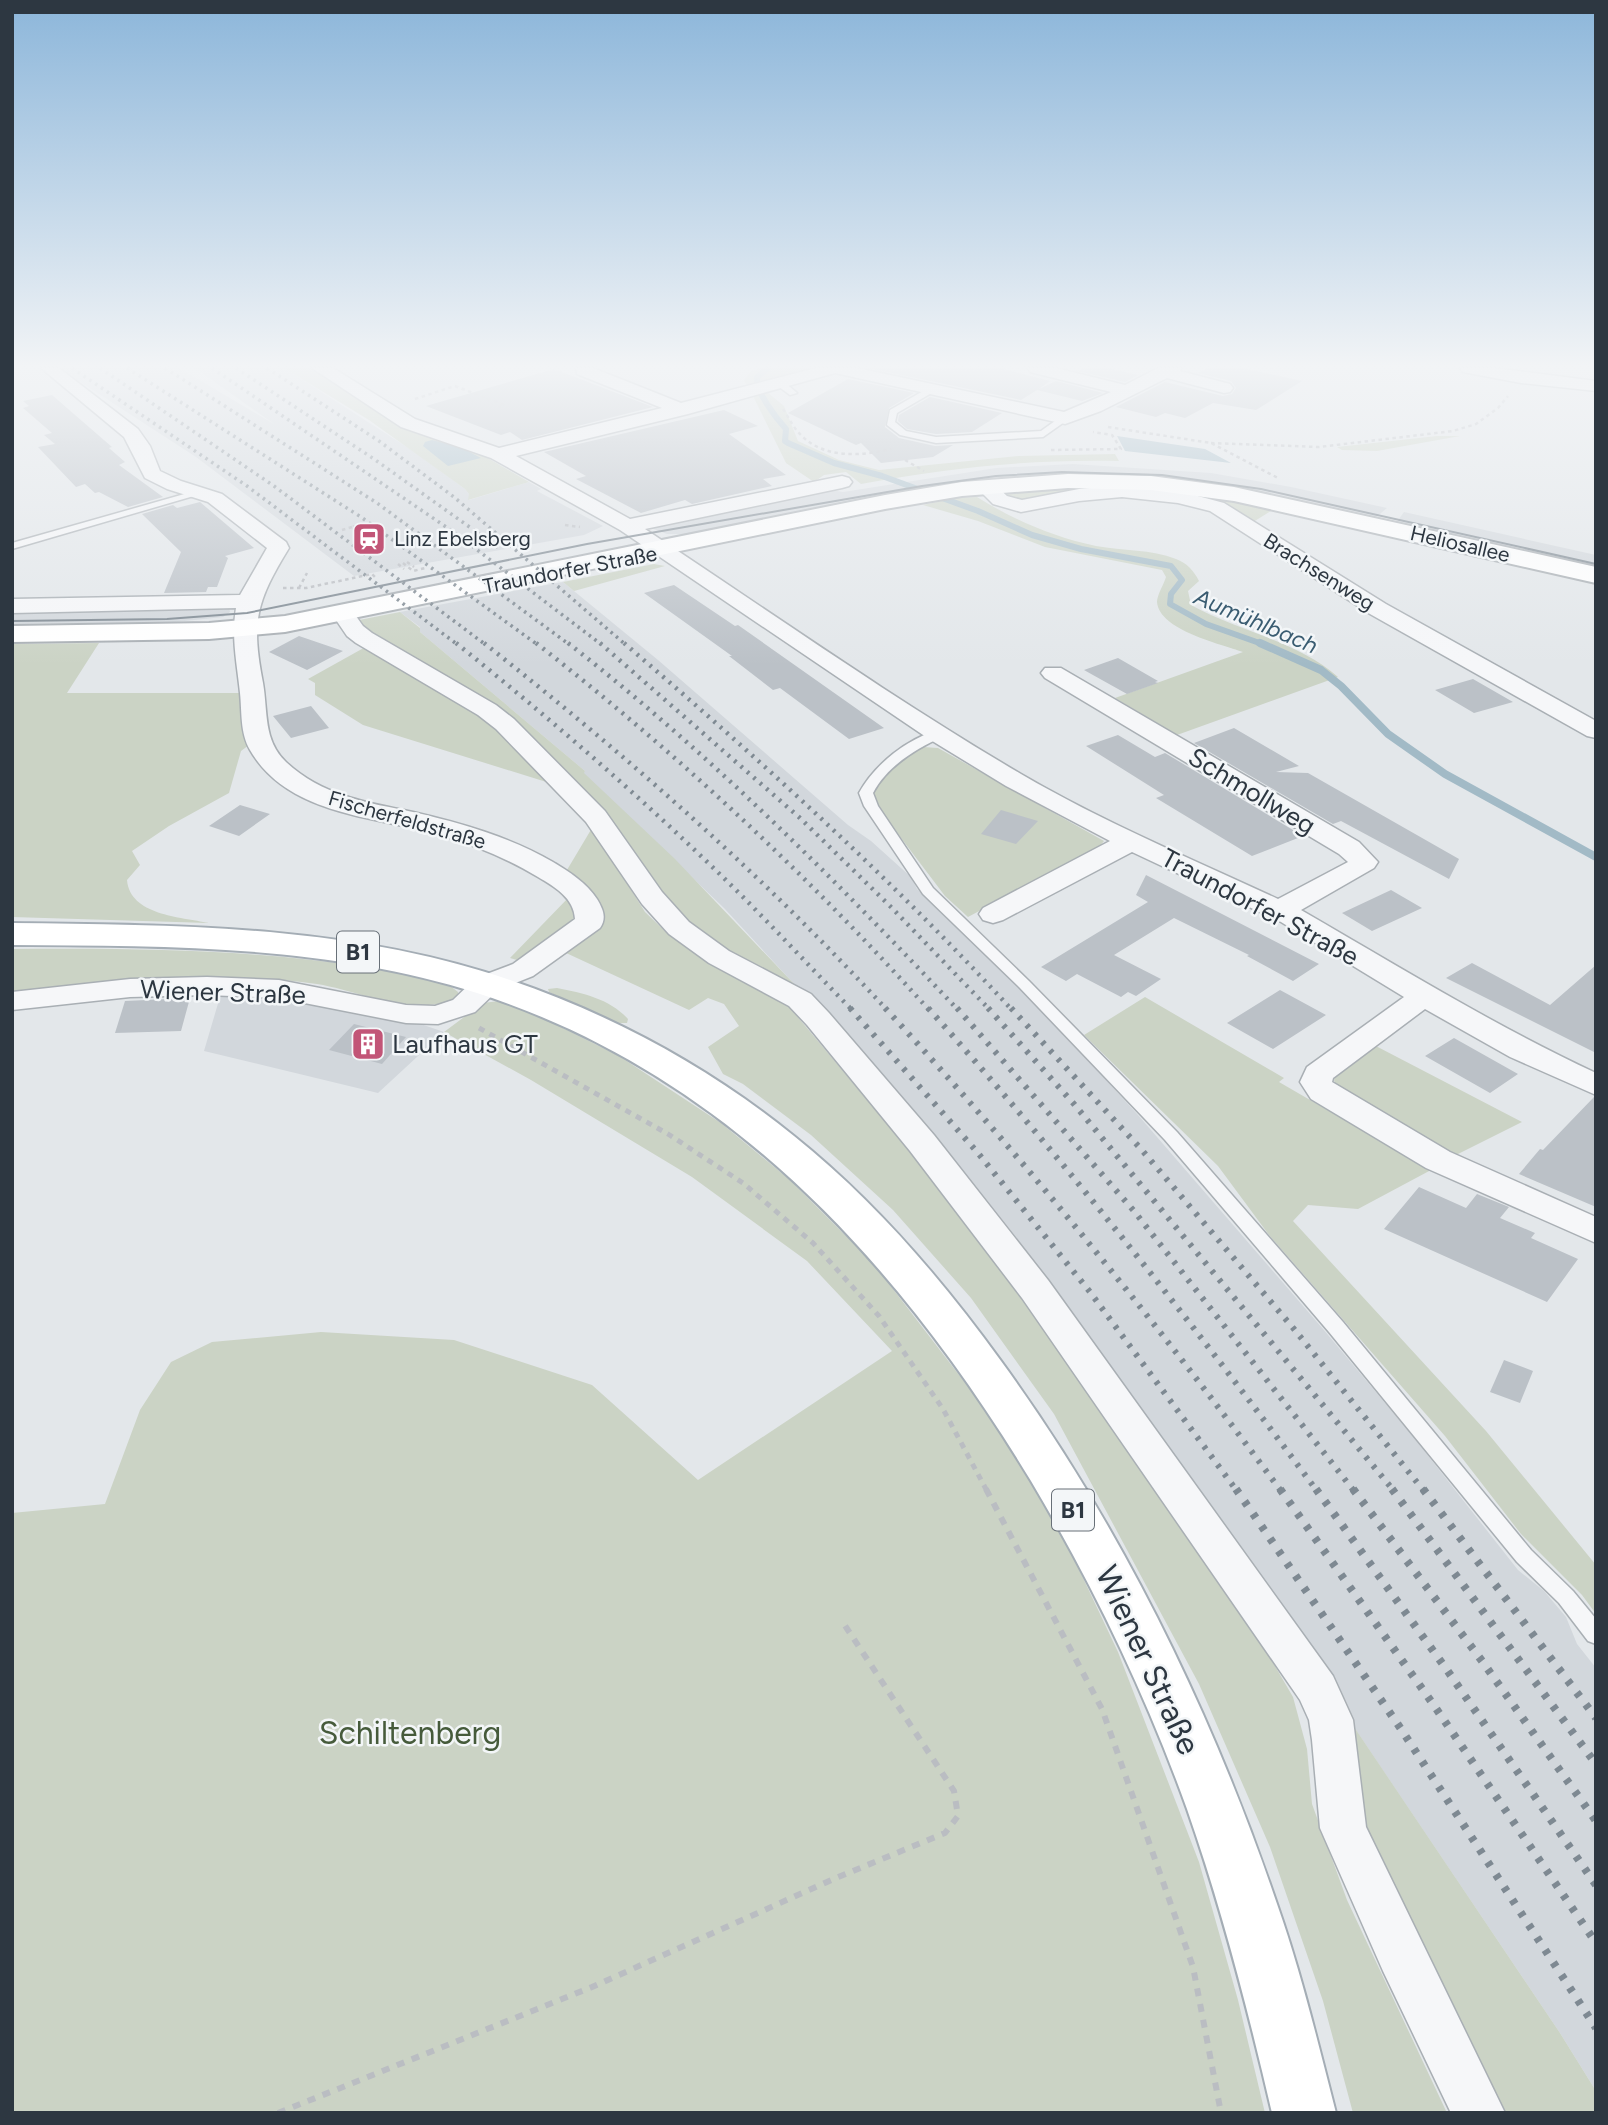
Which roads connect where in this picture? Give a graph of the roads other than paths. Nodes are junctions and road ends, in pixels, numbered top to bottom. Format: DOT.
graph roads {
  1 [pos="149,467"];
  2 [pos="522,467"];
  3 [pos="842,482"];
  4 [pos="986,486"];
  5 [pos="199,493"];
  6 [pos="627,526"];
  7 [pos="12,546"];
  8 [pos="662,548"];
  9 [pos="1596,575"];
  10 [pos="12,606"];
  11 [pos="343,614"];
  12 [pos="248,615"];
  13 [pos="12,634"];
  14 [pos="1053,673"];
  15 [pos="1596,731"];
  16 [pos="938,734"];
  17 [pos="1131,841"];
  18 [pos="1279,911"];
  19 [pos="993,914"];
  20 [pos="12,934"];
  21 [pos="487,984"];
  22 [pos="1424,996"];
  23 [pos="12,1001"];
  24 [pos="1596,1085"];
  25 [pos="1596,1231"];
  26 [pos="1596,1635"];
  27 [pos="1304,2113"];
  28 [pos="1479,2113"];
  1 -- 5 [label="street, Fischerfeldstraße"];
  2 -- 6 [label="street"];
  3 -- 6 [label="street"];
  4 -- 8 [label="street, Heliosallee"];
  4 -- 9 [label="street, Heliosallee"];
  4 -- 15 [label="street, Brachsenweg"];
  5 -- 7 [label="lane"];
  5 -- 12 [label="street, Fischerfeldstraße"];
  6 -- 8 [label="street"];
  8 -- 11 [label="street, Traundorfer Straße"];
  8 -- 16 [label="street, Traundorfer Straße"];
  10 -- 12 [label="street, Traundorfer Straße"];
  11 -- 12 [label="street, Traundorfer Straße"];
  11 -- 28 [label="street"];
  12 -- 13 [label="street, Traundorfer Straße"];
  12 -- 21 [label="street, Fischerfeldstraße"];
  14 -- 18 [label="street, Schmollweg"];
  16 -- 17 [label="street, Traundorfer Straße"];
  16 -- 26 [label="lane"];
  17 -- 18 [label="street, Traundorfer Straße"];
  17 -- 19 [label="street, Traundorfer Straße"];
  18 -- 22 [label="street, Traundorfer Straße"];
  20 -- 21 [label="street, Wiener Straße / B1"];
  21 -- 23 [label="street, Wiener Straße"];
  21 -- 27 [label="street, Wiener Straße / B1"];
  22 -- 24 [label="street, Traundorfer Straße"];
  22 -- 25 [label="street"];
}
